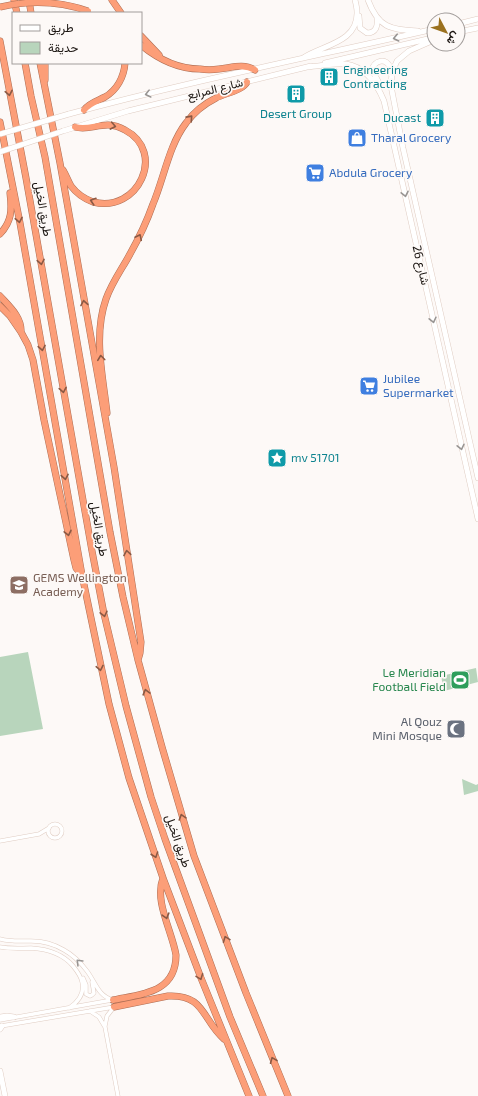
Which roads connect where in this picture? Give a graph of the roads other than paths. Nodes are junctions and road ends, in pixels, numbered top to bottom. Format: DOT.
graph roads {
  1 [pos="14,0"];
  2 [pos="29,0"];
  3 [pos="112,0"];
  4 [pos="355,0"];
  5 [pos="368,0"];
  6 [pos="0,7"];
  7 [pos="357,11"];
  8 [pos="17,12"];
  9 [pos="31,12"];
  10 [pos="90,12"];
  11 [pos="120,12"];
  12 [pos="377,18"];
  13 [pos="478,19"];
  14 [pos="466,22"];
  15 [pos="478,28"];
  16 [pos="466,30"];
  17 [pos="426,31"];
  18 [pos="142,37"];
  19 [pos="0,41"];
  20 [pos="426,41"];
  21 [pos="426,43"];
  22 [pos="142,46"];
  23 [pos="300,60"];
  24 [pos="166,61"];
  25 [pos="25,64"];
  26 [pos="40,64"];
  27 [pos="45,64"];
  28 [pos="125,64"];
  29 [pos="308,67"];
  30 [pos="255,70"];
  31 [pos="392,75"];
  32 [pos="247,82"];
  33 [pos="43,85"];
  34 [pos="384,101"];
  35 [pos="84,110"];
  36 [pos="0,122"];
  37 [pos="75,127"];
  38 [pos="0,134"];
  39 [pos="0,152"];
  40 [pos="60,162"];
  41 [pos="12,182"];
  42 [pos="0,234"];
  43 [pos="0,296"];
  44 [pos="0,306"];
  45 [pos="21,332"];
  46 [pos="106,424"];
  47 [pos="478,478"];
  48 [pos="476,502"];
  49 [pos="478,519"];
  50 [pos="82,575"];
  51 [pos="138,660"];
  52 [pos="49,828"];
  53 [pos="39,834"];
  54 [pos="51,837"];
  55 [pos="0,841"];
  56 [pos="163,878"];
  57 [pos="0,939"];
  58 [pos="0,947"];
  59 [pos="77,972"];
  60 [pos="90,975"];
  61 [pos="114,1000"];
  62 [pos="114,1007"];
  63 [pos="68,1008"];
  64 [pos="90,1011"];
  65 [pos="0,1017"];
  66 [pos="14,1017"];
  67 [pos="0,1020"];
  68 [pos="1,1027"];
  69 [pos="105,1027"];
  70 [pos="225,1040"];
  71 [pos="0,1071"];
  72 [pos="248,1095"];
  73 [pos="5,1096"];
  74 [pos="118,1096"];
  75 [pos="263,1096"];
  76 [pos="288,1096"];
  1 -- 8 [label="highway"];
  2 -- 9 [label="highway"];
  3 -- 11 [label="highway"];
  4 -- 7 [label="main road"];
  5 -- 12 [label="main road"];
  6 -- 10 [label="highway, bridge"];
  7 -- 12 [label="main road"];
  7 -- 23 [label="main road"];
  12 -- 17 [label="main road"];
  13 -- 14 [label="main road"];
  15 -- 16 [label="main road"];
  17 -- 23 [label="main road, شارع المرابع, one-way"];
  18 -- 24 [label="highway"];
  19 -- 75 [label="highway, طريق الخيل, one-way"];
  20 -- 29 [label="main road, شارع المرابع"];
  21 -- 31 [label="main road, شارع 26"];
  22 -- 24 [label="highway"];
  23 -- 30 [label="main road, شارع المرابع"];
  24 -- 30 [label="highway"];
  25 -- 51 [label="highway, طريق الخيل"];
  26 -- 33 [label="highway"];
  27 -- 33 [label="highway"];
  28 -- 35 [label="highway"];
  29 -- 32 [label="main road, شارع المرابع"];
  29 -- 34 [label="main road, شارع 26"];
  30 -- 35 [label="main road, شارع المرابع, one-way"];
  31 -- 34 [label="main road"];
  31 -- 47 [label="main road, شارع 26"];
  32 -- 37 [label="main road, شارع المرابع"];
  46 -- 32 [label="highway, one-way"];
  33 -- 40 [label="highway"];
  34 -- 48 [label="main road, شارع 26, one-way"];
  35 -- 38 [label="main road, شارع المرابع, bridge"];
  36 -- 41 [label="highway"];
  37 -- 39 [label="main road, شارع المرابع, bridge"];
  37 -- 40 [label="highway, one-way"];
  46 -- 40 [label="highway, one-way"];
  41 -- 42 [label="highway"];
  41 -- 50 [label="highway, one-way"];
  43 -- 45 [label="highway"];
  44 -- 45 [label="highway"];
  45 -- 50 [label="highway, one-way"];
  51 -- 46 [label="highway, one-way"];
  48 -- 49 [label="main road, شارع 26"];
  50 -- 56 [label="highway, one-way"];
  76 -- 51 [label="highway, طريق الخيل, one-way"];
  52 -- 53 [label="street"];
  52 -- 54 [label="street"];
  52 -- 54 [label="street"];
  53 -- 54 [label="street"];
  53 -- 55 [label="street"];
  56 -- 61 [label="highway, one-way"];
  56 -- 70 [label="highway, one-way"];
  60 -- 57 [label="street, one-way"];
  58 -- 59 [label="street"];
  59 -- 60 [label="street"];
  59 -- 63 [label="street"];
  60 -- 61 [label="street"];
  61 -- 63 [label="street"];
  62 -- 64 [label="street"];
  62 -- 69 [label="street"];
  62 -- 70 [label="highway"];
  63 -- 66 [label="street"];
  64 -- 68 [label="street"];
  64 -- 69 [label="street"];
  65 -- 66 [label="main road"];
  66 -- 67 [label="street"];
  69 -- 74 [label="street"];
  70 -- 72 [label="highway"];
  71 -- 73 [label="main road"];
}
